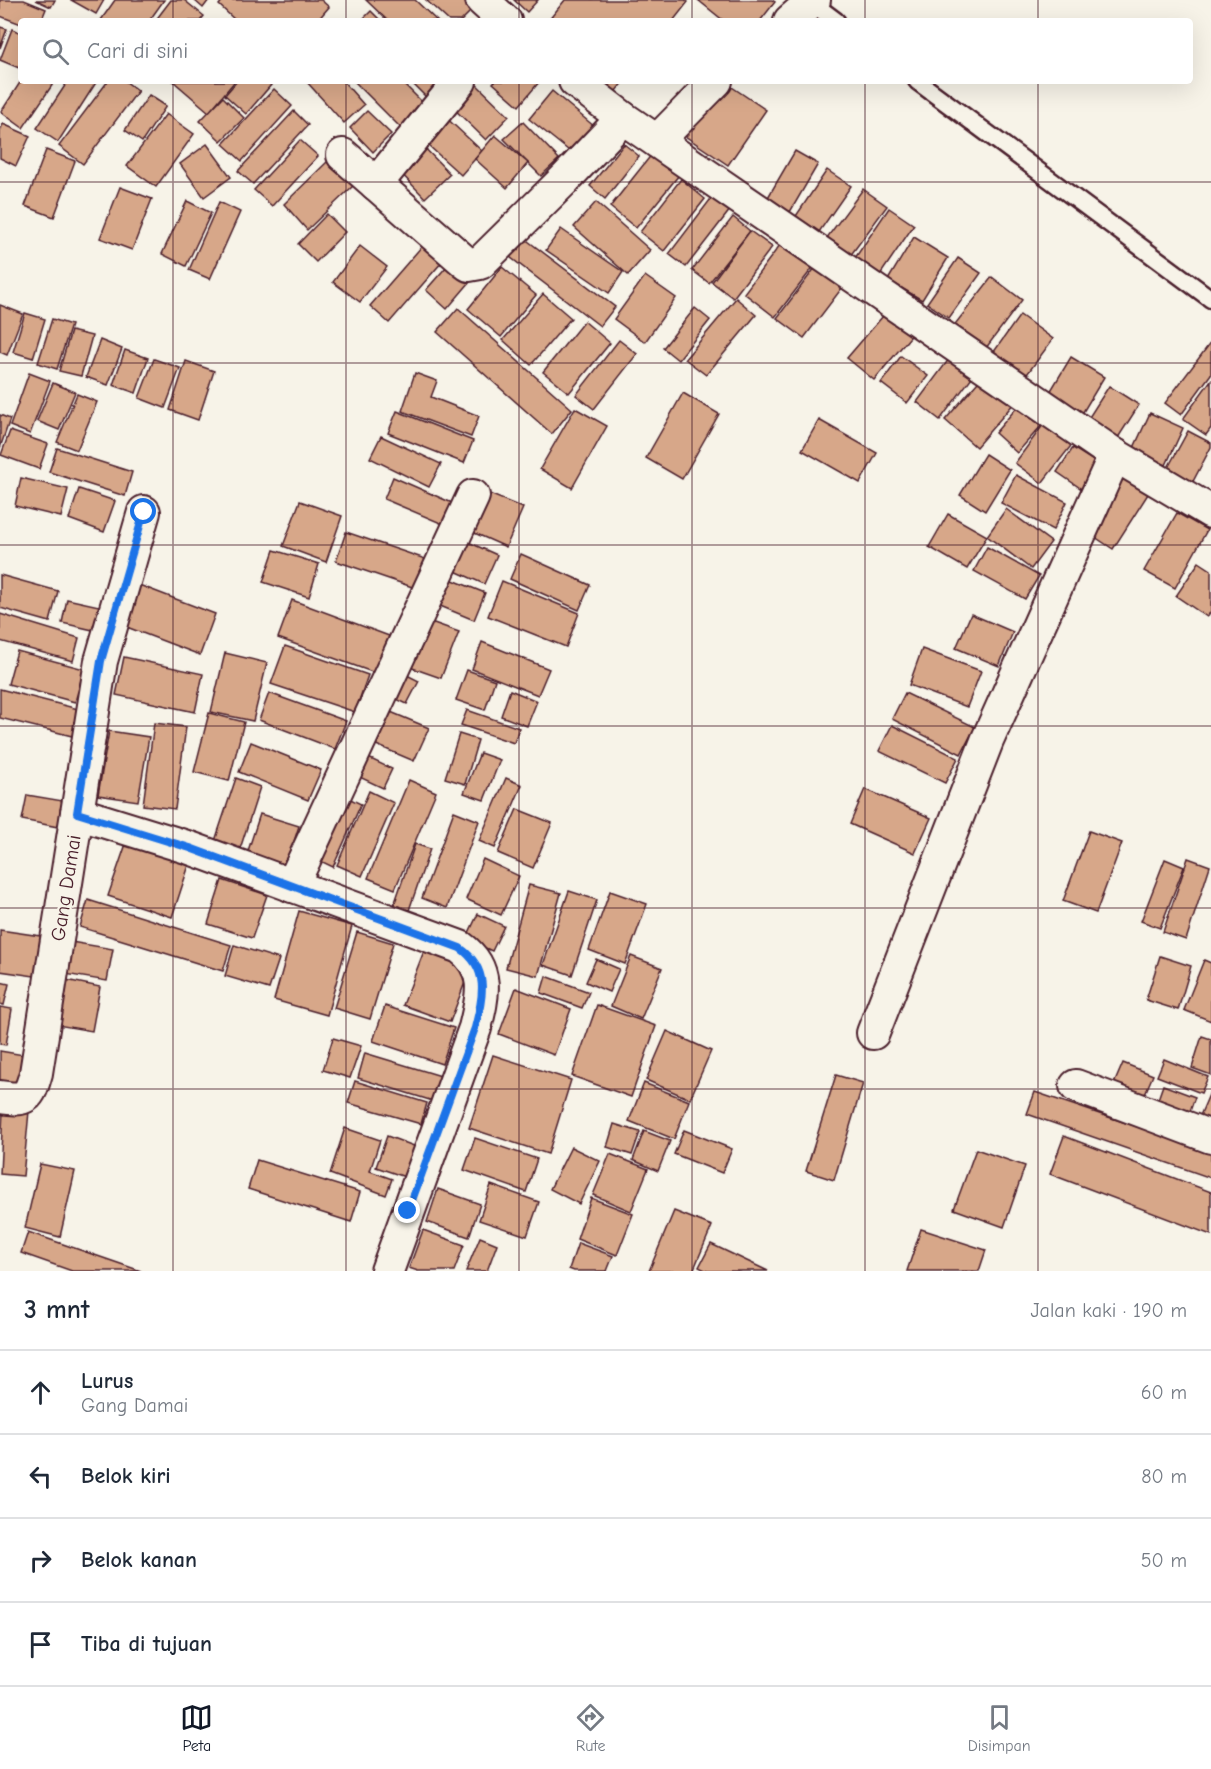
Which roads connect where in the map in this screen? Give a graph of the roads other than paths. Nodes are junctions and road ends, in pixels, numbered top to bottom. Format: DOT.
graph roads {
  1 [pos="482,0"];
  2 [pos="502,18"];
  3 [pos="458,84"];
  4 [pos="578,84"];
  5 [pos="713,84"];
  6 [pos="921,84"];
  7 [pos="623,118"];
  8 [pos="657,141"];
  9 [pos="343,155"];
  10 [pos="376,184"];
  11 [pos="1211,299"];
  12 [pos="1115,455"];
  13 [pos="473,496"];
  14 [pos="144,512"];
  15 [pos="1211,512"];
  16 [pos="77,813"];
  17 [pos="292,886"];
  18 [pos="873,1033"];
  19 [pos="1076,1086"];
  20 [pos="0,1097"];
  21 [pos="1211,1137"];
  22 [pos="387,1271"];
  1 -- 2 [label="street"];
  3 -- 10 [label="street"];
  4 -- 7 [label="street"];
  5 -- 8 [label="street"];
  6 -- 11 [label="lane"];
  7 -- 8 [label="street"];
  7 -- 10 [label="street"];
  8 -- 12 [label="street"];
  9 -- 10 [label="street"];
  12 -- 15 [label="street"];
  12 -- 18 [label="street"];
  13 -- 17 [label="street"];
  14 -- 16 [label="street, Gang Damai"];
  16 -- 17 [label="street"];
  16 -- 20 [label="street, Gang Damai"];
  17 -- 22 [label="street"];
  19 -- 21 [label="street"];
}
